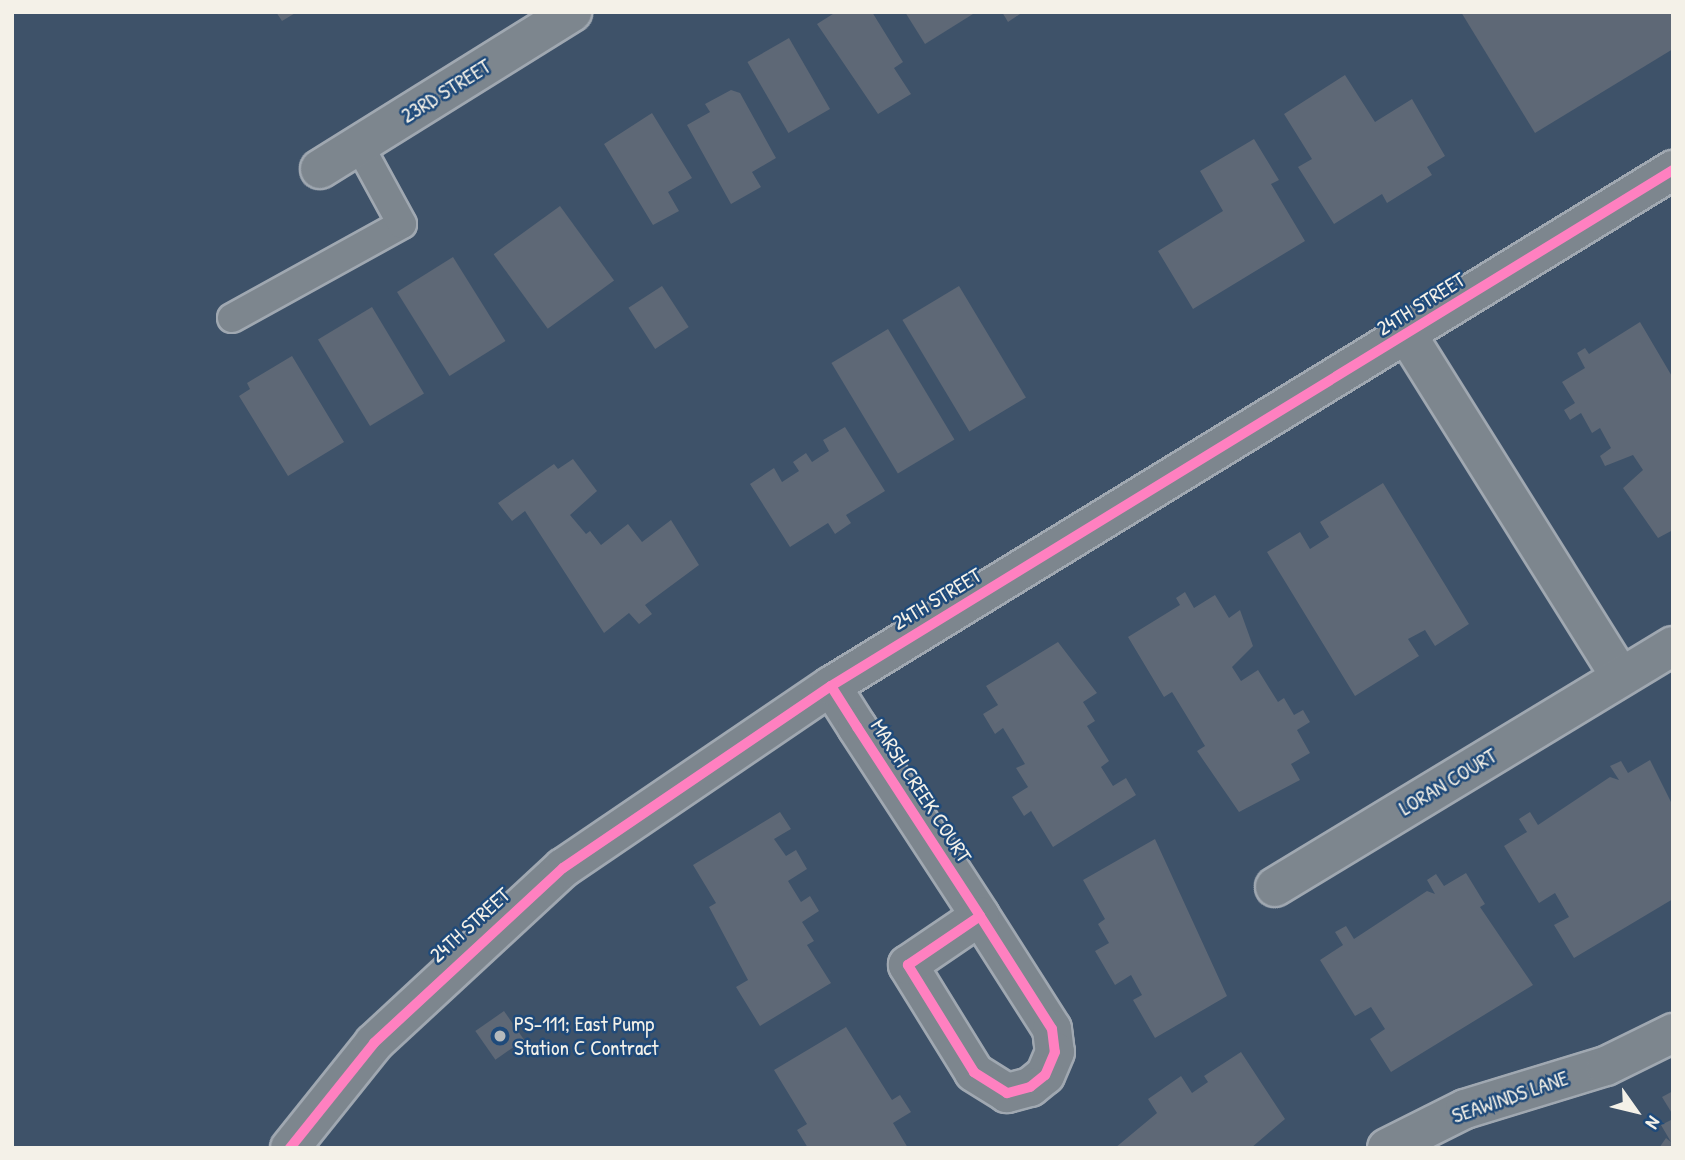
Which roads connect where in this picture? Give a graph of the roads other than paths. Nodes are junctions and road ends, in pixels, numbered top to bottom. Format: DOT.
graph roads {
  1 [pos="572,12"];
  2 [pos="359,145"];
  3 [pos="320,169"];
  4 [pos="1673,170"];
  5 [pos="232,318"];
  6 [pos="1407,335"];
  7 [pos="1673,646"];
  8 [pos="1621,677"];
  9 [pos="831,686"];
  10 [pos="1275,887"];
  11 [pos="980,916"];
  12 [pos="1673,1033"];
  13 [pos="290,1148"];
  14 [pos="1387,1148"];
  1 -- 2 [label="street, 23RD STREET"];
  2 -- 3 [label="street, 23RD STREET"];
  2 -- 5 [label="lane"];
  4 -- 6 [label="street, 24TH STREET"];
  6 -- 8 [label="street"];
  6 -- 9 [label="street, 24TH STREET"];
  7 -- 8 [label="street, LORAN COURT"];
  8 -- 10 [label="street, LORAN COURT"];
  9 -- 11 [label="street, MARSH CREEK COURT"];
  9 -- 13 [label="street, 24TH STREET"];
  12 -- 14 [label="street, SEAWINDS LANE"];
}
